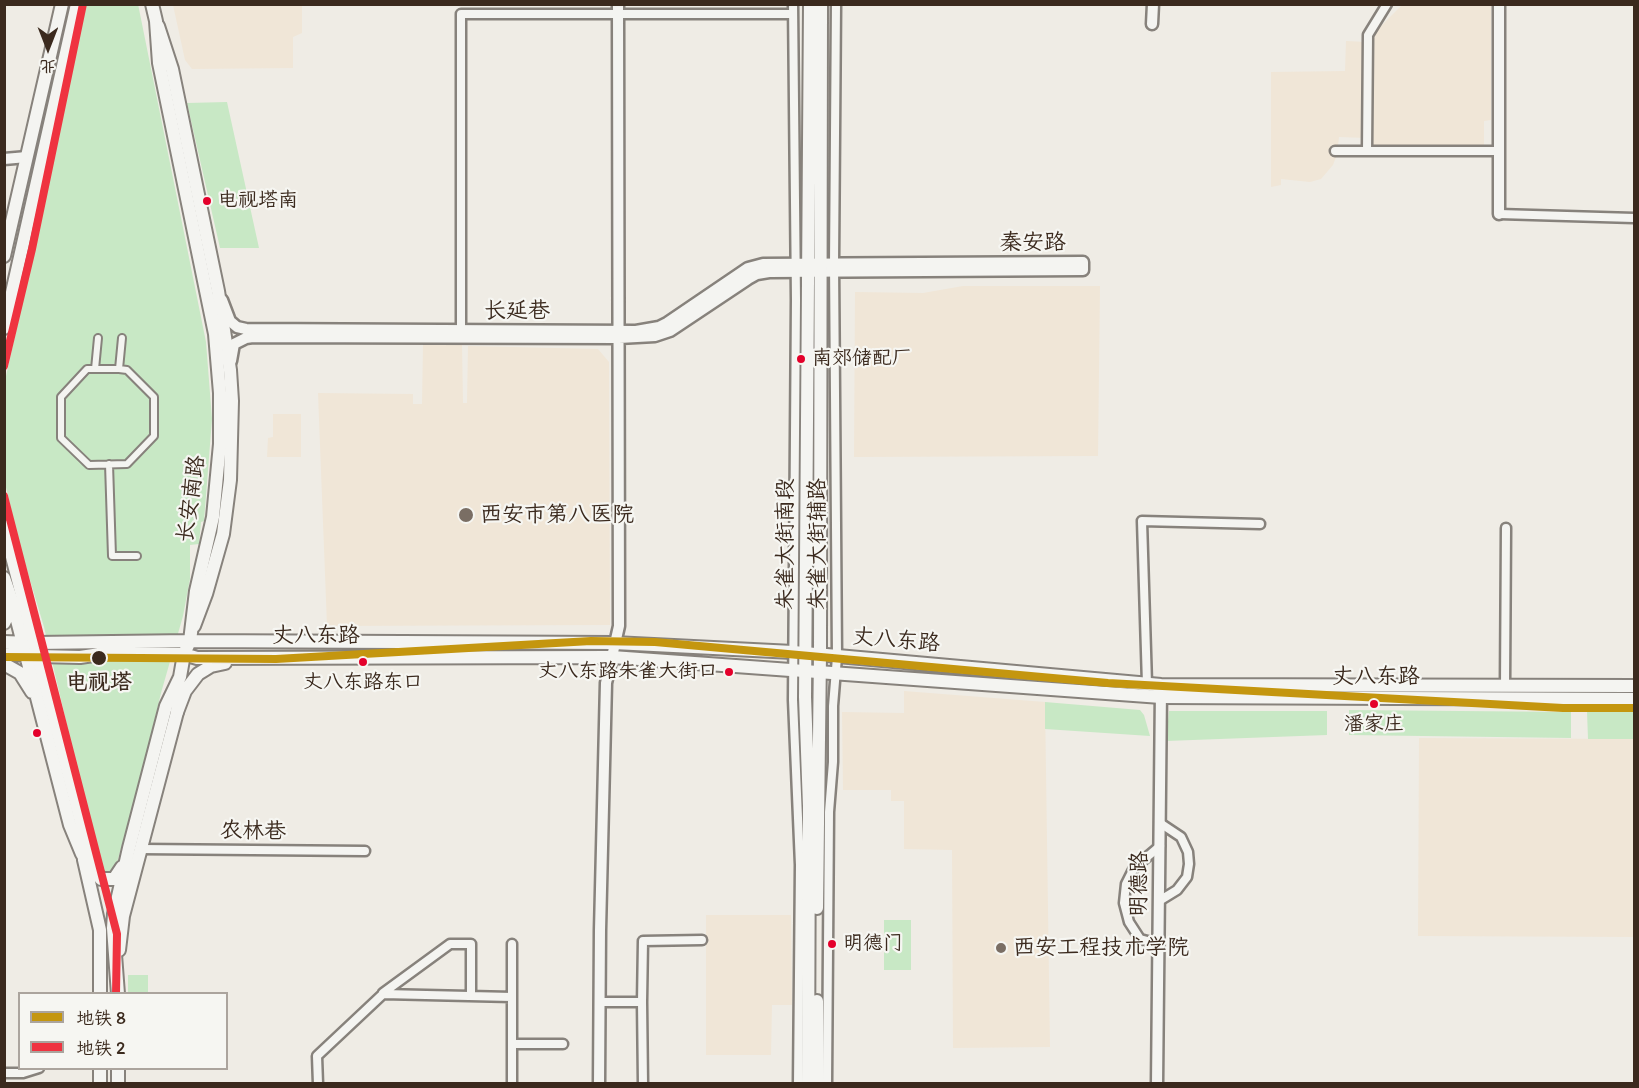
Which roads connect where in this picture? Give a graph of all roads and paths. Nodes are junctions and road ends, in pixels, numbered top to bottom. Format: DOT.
graph roads {
  1 [pos="62,4"];
  2 [pos="77,4"];
  3 [pos="152,4"];
  4 [pos="810,4"];
  5 [pos="821,4"];
  6 [pos="836,4"];
  7 [pos="1153,4"];
  8 [pos="1387,4"];
  9 [pos="1499,4"];
  10 [pos="618,9"];
  11 [pos="793,9"];
  12 [pos="156,21"];
  13 [pos="1152,24"];
  14 [pos="68,48"];
  15 [pos="45,77"];
  16 [pos="1335,151"];
  17 [pos="1367,151"];
  18 [pos="1499,152"];
  19 [pos="27,157"];
  20 [pos="4,159"];
  21 [pos="1499,214"];
  22 [pos="1635,218"];
  23 [pos="4,256"];
  24 [pos="795,268"];
  25 [pos="822,268"];
  26 [pos="218,291"];
  27 [pos="4,328"];
  28 [pos="461,330"];
  29 [pos="619,335"];
  30 [pos="98,338"];
  31 [pos="122,338"];
  32 [pos="95,369"];
  33 [pos="119,369"];
  34 [pos="230,370"];
  35 [pos="109,464"];
  36 [pos="1260,524"];
  37 [pos="4,526"];
  38 [pos="1506,528"];
  39 [pos="137,556"];
  40 [pos="5,579"];
  41 [pos="4,623"];
  42 [pos="191,635"];
  43 [pos="4,642"];
  44 [pos="614,643"];
  45 [pos="30,649"];
  46 [pos="793,652"];
  47 [pos="806,653"];
  48 [pos="4,654"];
  49 [pos="184,654"];
  50 [pos="820,654"];
  51 [pos="260,657"];
  52 [pos="612,657"];
  53 [pos="837,657"];
  54 [pos="4,663"];
  55 [pos="800,671"];
  56 [pos="819,672"];
  57 [pos="836,673"];
  58 [pos="180,677"];
  59 [pos="1147,684"];
  60 [pos="1505,686"];
  61 [pos="1635,686"];
  62 [pos="1161,691"];
  63 [pos="1635,699"];
  64 [pos="40,708"];
  65 [pos="177,712"];
  66 [pos="81,822"];
  67 [pos="1160,823"];
  68 [pos="1160,846"];
  69 [pos="141,849"];
  70 [pos="364,851"];
  71 [pos="126,860"];
  72 [pos="84,861"];
  73 [pos="1159,901"];
  74 [pos="702,940"];
  75 [pos="512,944"];
  76 [pos="1159,944"];
  77 [pos="117,975"];
  78 [pos="100,992"];
  79 [pos="118,992"];
  80 [pos="382,994"];
  81 [pos="471,996"];
  82 [pos="512,997"];
  83 [pos="600,1002"];
  84 [pos="642,1002"];
  85 [pos="512,1044"];
  86 [pos="563,1044"];
  87 [pos="33,1070"];
  88 [pos="4,1073"];
  89 [pos="318,1083"];
  90 [pos="512,1083"];
  91 [pos="599,1083"];
  92 [pos="643,1083"];
  93 [pos="798,1083"];
  94 [pos="808,1083"];
  95 [pos="818,1083"];
  96 [pos="826,1083"];
  97 [pos="1157,1083"];
  1 -- 15 [label="main road"];
  2 -- 14 [label="main road"];
  3 -- 12 [label="main road, 长安南路"];
  4 -- 25 [label="main road, 朱雀大街南段"];
  5 -- 25 [label="main road, 朱雀大街南段"];
  6 -- 25 [label="street, 朱雀大街辅路"];
  7 -- 13 [label="street"];
  8 -- 17 [label="street"];
  9 -- 18 [label="street"];
  10 -- 11 [label="street"];
  10 -- 28 [label="street"];
  10 -- 29 [label="street"];
  11 -- 24 [label="street, 朱雀大街辅路"];
  12 -- 26 [label="main road"];
  12 -- 42 [label="main road, 长安南路"];
  14 -- 15 [label="main road"];
  14 -- 27 [label="main road"];
  15 -- 19 [label="main road"];
  16 -- 17 [label="street"];
  17 -- 18 [label="street"];
  18 -- 21 [label="street"];
  19 -- 20 [label="street"];
  19 -- 23 [label="main road"];
  21 -- 22 [label="street"];
  24 -- 25 [label="street, 长延巷"];
  24 -- 29 [label="street, 长延巷"];
  24 -- 46 [label="street, 朱雀大街辅路"];
  25 -- 25 [label="street, 秦安路"];
  25 -- 47 [label="main road, 朱雀大街南段"];
  25 -- 50 [label="main road, 朱雀大街南段"];
  25 -- 53 [label="street, 朱雀大街辅路"];
  26 -- 28 [label="street, 长延巷"];
  26 -- 34 [label="main road"];
  28 -- 29 [label="street, 长延巷"];
  29 -- 34 [label="street, 长延巷"];
  29 -- 44 [label="street"];
  30 -- 32 [label="street"];
  31 -- 33 [label="street"];
  32 -- 33 [label="street"];
  32 -- 35 [label="street"];
  33 -- 35 [label="street"];
  34 -- 42 [label="main road"];
  35 -- 39 [label="street"];
  36 -- 59 [label="street"];
  37 -- 45 [label="main road"];
  38 -- 60 [label="street"];
  40 -- 41 [label="main road"];
  40 -- 45 [label="main road"];
  42 -- 44 [label="main road, 丈八东路"];
  42 -- 45 [label="main road, 丈八东路"];
  42 -- 49 [label="main road, 长安南路"];
  43 -- 45 [label="main road"];
  44 -- 46 [label="main road, 丈八东路"];
  44 -- 52 [label="street"];
  45 -- 48 [label="main road"];
  45 -- 49 [label="main road, 丈八东路"];
  45 -- 64 [label="main road"];
  45 -- 66 [label="main road"];
  46 -- 47 [label="main road, 丈八东路"];
  46 -- 55 [label="street, 朱雀大街辅路"];
  47 -- 50 [label="main road, 丈八东路"];
  47 -- 55 [label="main road, 朱雀大街南段"];
  49 -- 51 [label="main road, 丈八东路"];
  49 -- 58 [label="main road, 长安南路"];
  50 -- 53 [label="main road, 丈八东路"];
  50 -- 56 [label="main road, 朱雀大街南段"];
  51 -- 52 [label="main road, 丈八东路"];
  51 -- 65 [label="main road"];
  52 -- 55 [label="main road, 丈八东路"];
  52 -- 83 [label="street"];
  53 -- 57 [label="street, 朱雀大街辅路"];
  53 -- 59 [label="main road, 丈八东路"];
  54 -- 64 [label="main road"];
  55 -- 56 [label="main road, 丈八东路"];
  55 -- 93 [label="street, 朱雀大街辅路"];
  55 -- 94 [label="main road, 朱雀大街南段"];
  56 -- 57 [label="main road, 丈八东路"];
  56 -- 95 [label="main road, 朱雀大街南段"];
  57 -- 62 [label="main road, 丈八东路"];
  57 -- 96 [label="street, 朱雀大街辅路"];
  58 -- 65 [label="main road"];
  58 -- 71 [label="main road, 长安南路"];
  59 -- 62 [label="main road, 丈八东路"];
  60 -- 61 [label="main road, 丈八东路"];
  60 -- 62 [label="main road, 丈八东路"];
  62 -- 63 [label="main road, 丈八东路"];
  62 -- 67 [label="street, 明德路"];
  64 -- 72 [label="main road"];
  65 -- 69 [label="main road"];
  66 -- 71 [label="main road"];
  66 -- 72 [label="main road"];
  67 -- 68 [label="street, 明德路"];
  67 -- 73 [label="street"];
  68 -- 73 [label="street, 明德路"];
  68 -- 76 [label="street"];
  69 -- 70 [label="street, 农林巷"];
  69 -- 77 [label="main road"];
  71 -- 77 [label="main road, 长安南路"];
  72 -- 78 [label="main road"];
  73 -- 76 [label="street, 明德路"];
  74 -- 84 [label="street"];
  75 -- 82 [label="street"];
  76 -- 97 [label="street, 明德路"];
  77 -- 79 [label="main road, 长安南路"];
  80 -- 81 [label="street"];
  80 -- 81 [label="street"];
  80 -- 89 [label="street"];
  81 -- 82 [label="street"];
  82 -- 85 [label="street"];
  83 -- 84 [label="street"];
  83 -- 91 [label="street"];
  84 -- 92 [label="street"];
  85 -- 86 [label="street"];
  85 -- 90 [label="street"];
  87 -- 88 [label="street"];
}
